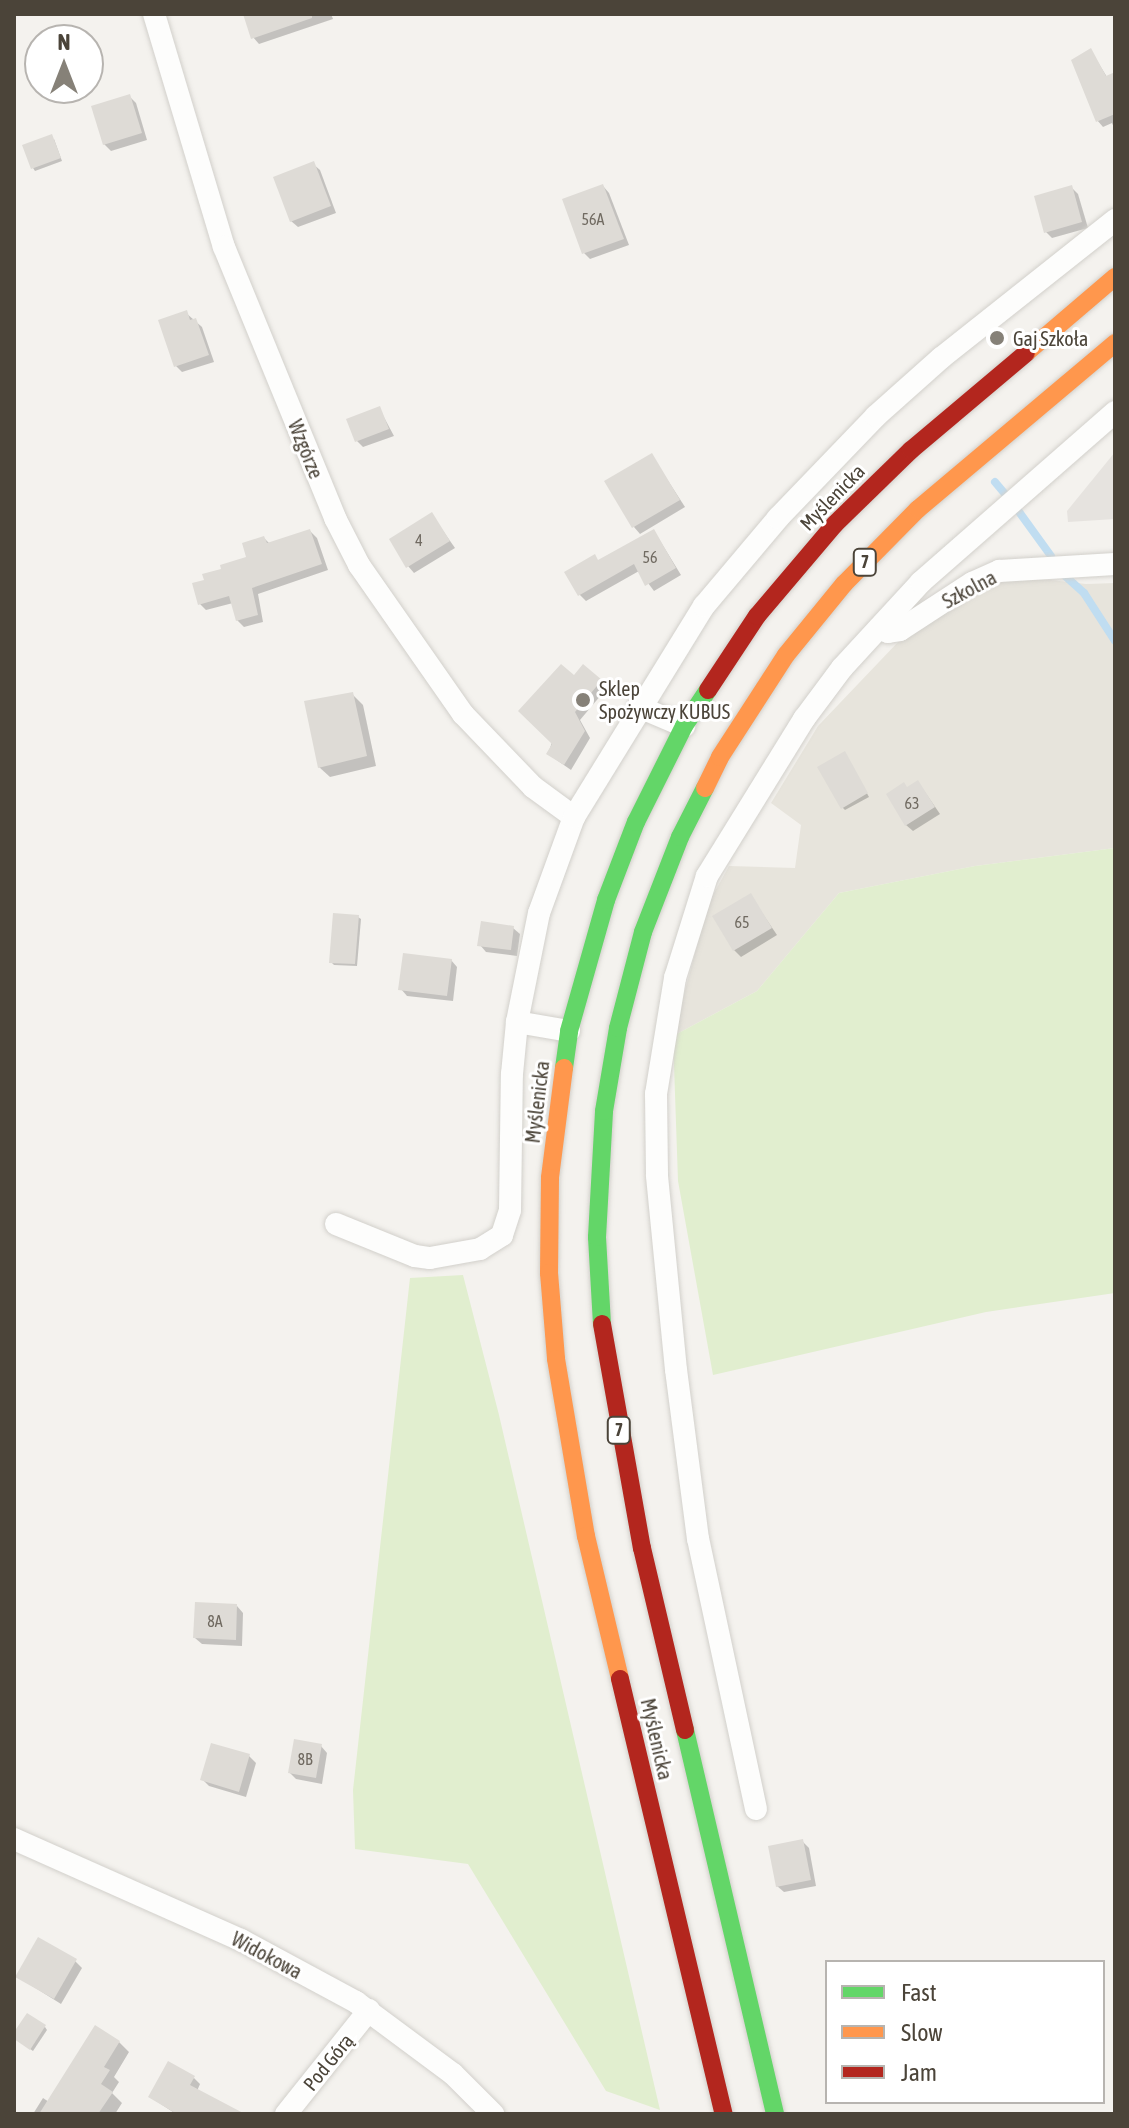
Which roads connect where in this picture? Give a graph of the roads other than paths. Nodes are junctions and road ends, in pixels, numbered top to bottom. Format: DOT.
graph roads {
  1 [pos="154,14"];
  2 [pos="1115,220"];
  3 [pos="1115,277"];
  4 [pos="1115,343"];
  5 [pos="1115,412"];
  6 [pos="1115,564"];
  7 [pos="879,628"];
  8 [pos="639,707"];
  9 [pos="684,726"];
  10 [pos="574,817"];
  11 [pos="517,1022"];
  12 [pos="569,1031"];
  13 [pos="336,1224"];
  14 [pos="756,1809"];
  15 [pos="14,1839"];
  16 [pos="369,2010"];
  17 [pos="286,2114"];
  18 [pos="493,2114"];
  19 [pos="724,2114"];
  20 [pos="775,2114"];
  1 -- 10 [label="street, Wzgórze"];
  2 -- 8 [label="street"];
  3 -- 9 [label="highway, Myślenicka / 7"];
  4 -- 20 [label="highway, Myślenicka / 7"];
  5 -- 7 [label="street"];
  6 -- 7 [label="street, Szkolna"];
  7 -- 14 [label="street"];
  8 -- 9 [label="street"];
  8 -- 10 [label="street"];
  9 -- 12 [label="highway, Myślenicka / 7"];
  10 -- 11 [label="street"];
  11 -- 12 [label="street"];
  11 -- 13 [label="street"];
  12 -- 19 [label="highway, Myślenicka / 7"];
  15 -- 16 [label="street, Widokowa"];
  16 -- 17 [label="street, Pod Górą"];
  16 -- 18 [label="street, Widokowa"];
}
